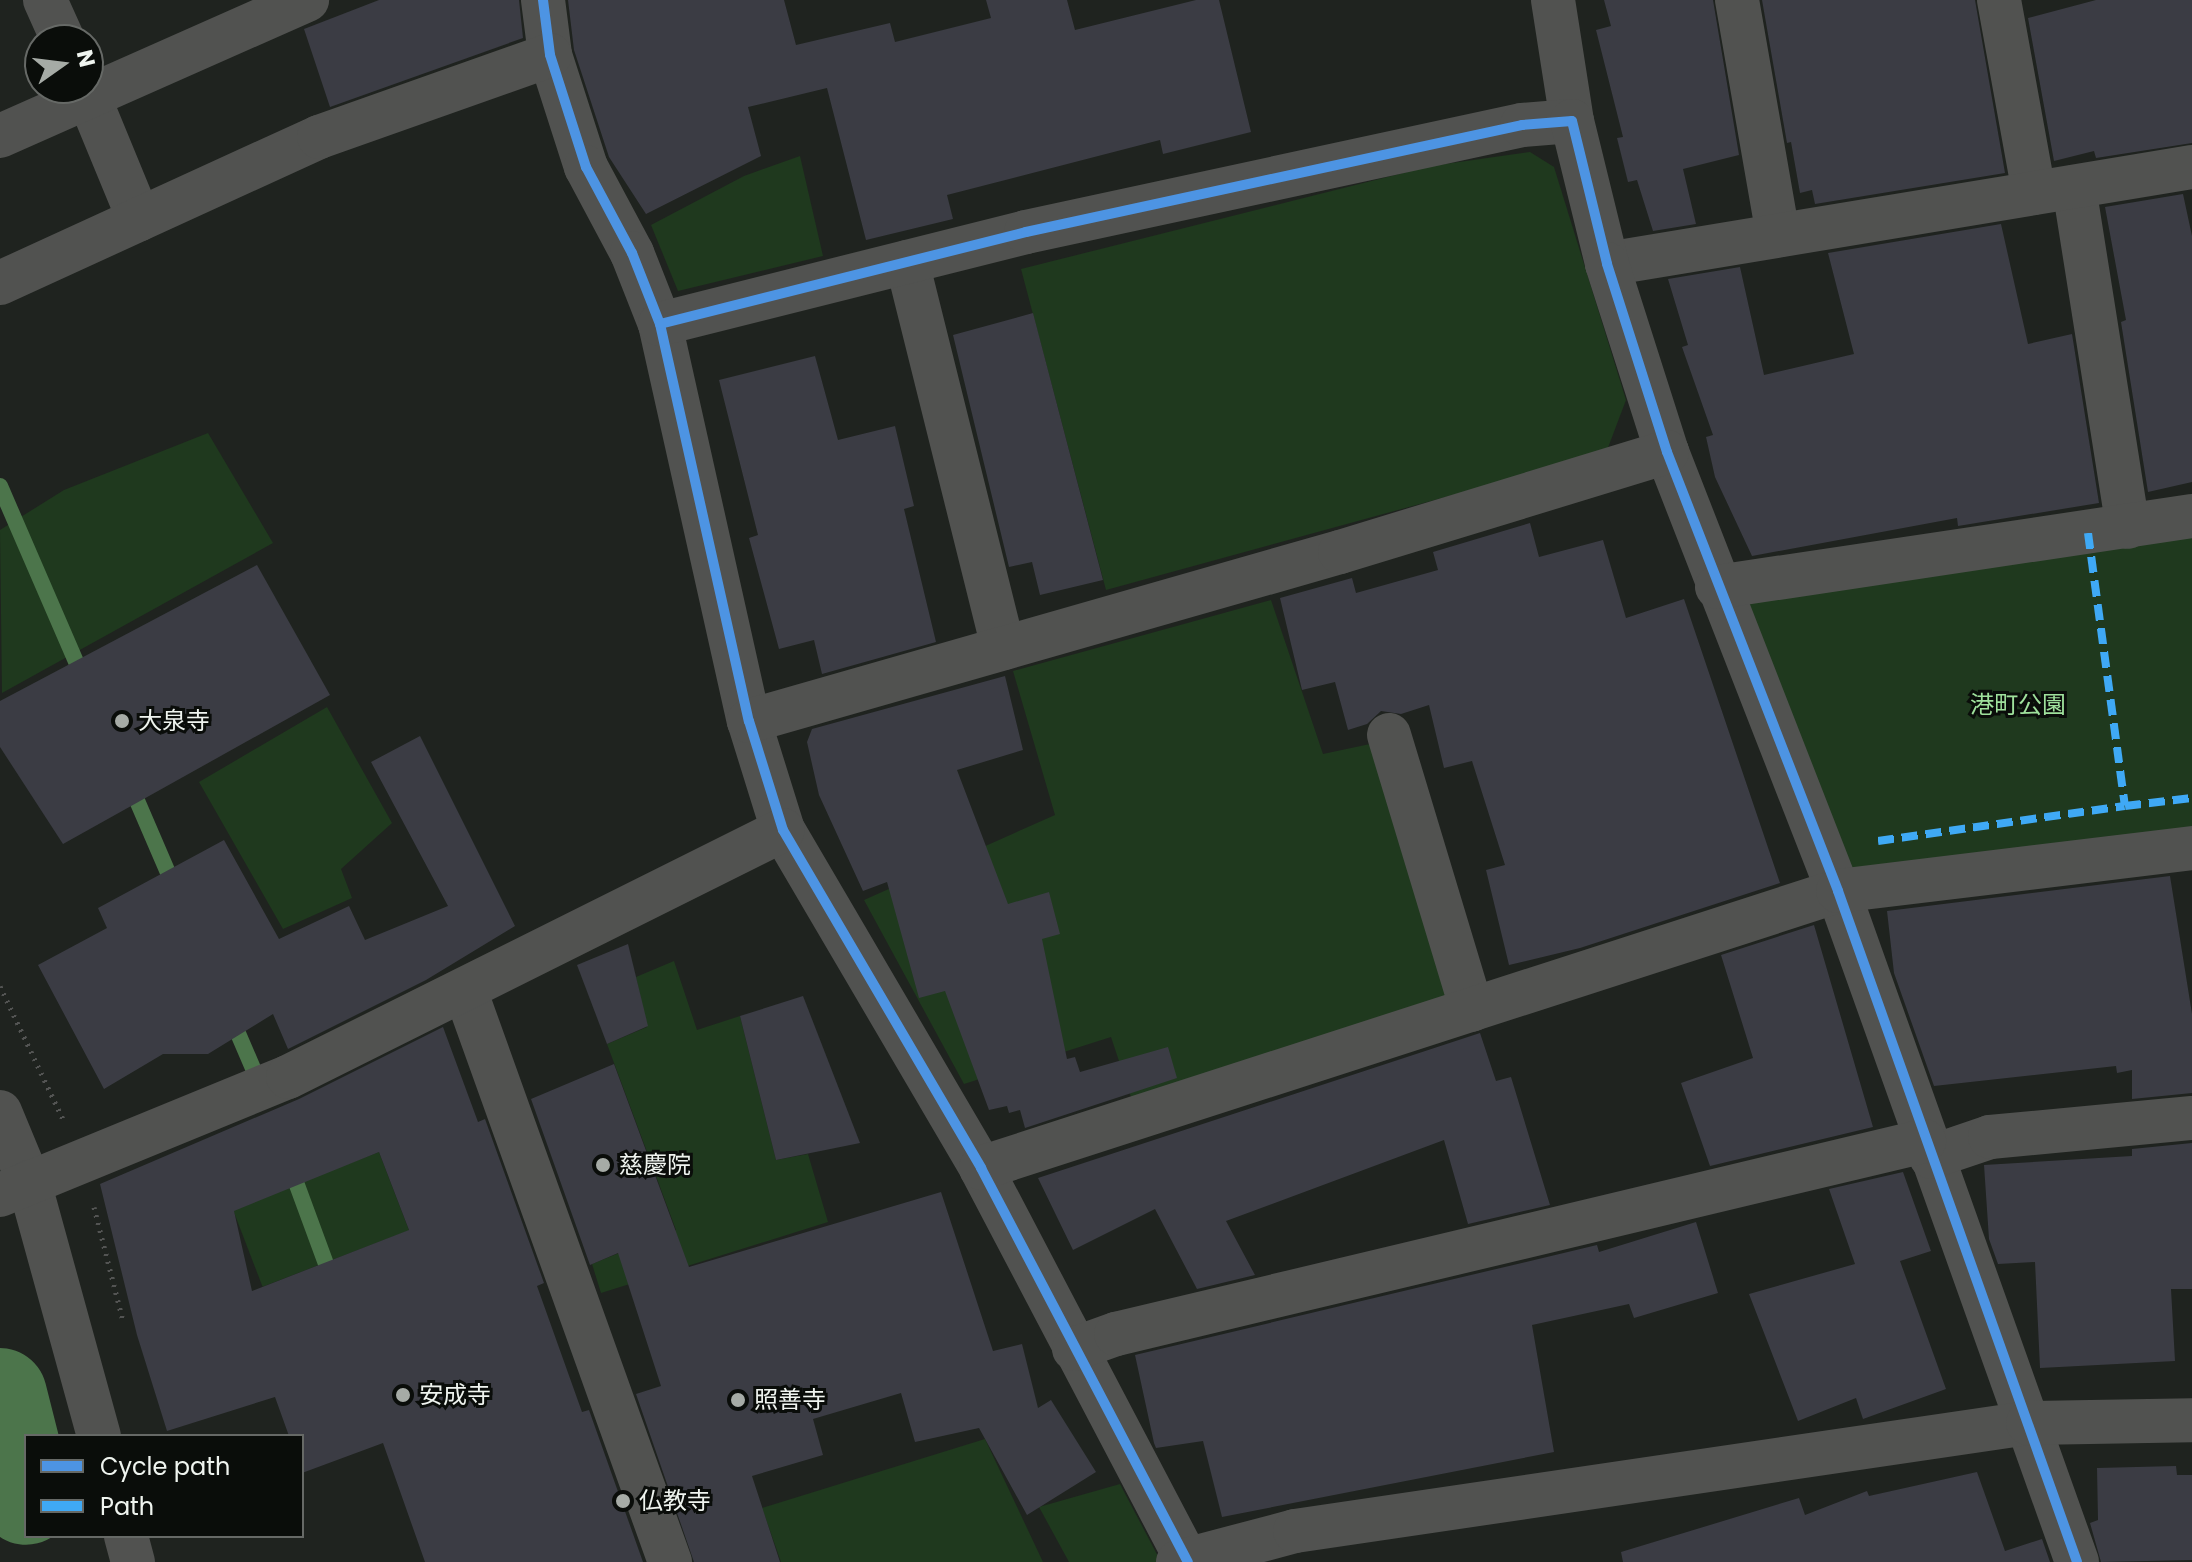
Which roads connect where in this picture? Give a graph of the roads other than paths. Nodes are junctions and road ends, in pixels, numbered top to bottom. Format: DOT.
graph roads {
  1 [pos="45,0"];
  2 [pos="307,0"];
  3 [pos="543,0"];
  4 [pos="1553,0"];
  5 [pos="1737,0"];
  6 [pos="1999,0"];
  7 [pos="56,24"];
  8 [pos="550,55"];
  9 [pos="104,84"];
  10 [pos="61,104"];
  11 [pos="91,104"];
  12 [pos="1572,121"];
  13 [pos="0,136"];
  14 [pos="2192,167"];
  15 [pos="2054,190"];
  16 [pos="139,219"];
  17 [pos="1778,235"];
  18 [pos="907,262"];
  19 [pos="1607,264"];
  20 [pos="0,283"];
  21 [pos="660,324"];
  22 [pos="1667,452"];
  23 [pos="2192,516"];
  24 [pos="2128,527"];
  25 [pos="1717,587"];
  26 [pos="1003,648"];
  27 [pos="749,721"];
  28 [pos="1389,735"];
  29 [pos="783,830"];
  30 [pos="2192,848"];
  31 [pos="1838,891"];
  32 [pos="465,990"];
  33 [pos="1472,1010"];
  34 [pos="0,1112"];
  35 [pos="2192,1118"];
  36 [pos="1928,1149"];
  37 [pos="981,1168"];
  38 [pos="15,1188"];
  39 [pos="1074,1349"];
  40 [pos="2192,1420"];
  41 [pos="2028,1423"];
  42 [pos="98,1434"];
  43 [pos="127,1538"];
  44 [pos="1184,1561"];
  45 [pos="133,1562"];
  46 [pos="670,1562"];
  47 [pos="2077,1562"];
  1 -- 7 [label="street"];
  2 -- 9 [label="street"];
  3 -- 8 [label="street"];
  4 -- 12 [label="street"];
  5 -- 17 [label="street"];
  6 -- 15 [label="street"];
  8 -- 16 [label="street"];
  8 -- 21 [label="street"];
  10 -- 13 [label="street"];
  11 -- 16 [label="street"];
  12 -- 18 [label="street"];
  12 -- 19 [label="street"];
  14 -- 15 [label="street"];
  15 -- 17 [label="street"];
  15 -- 24 [label="street"];
  16 -- 20 [label="street"];
  17 -- 19 [label="street"];
  18 -- 21 [label="street"];
  18 -- 26 [label="street"];
  19 -- 22 [label="street"];
  21 -- 27 [label="street"];
  22 -- 25 [label="street"];
  22 -- 26 [label="street"];
  23 -- 24 [label="street"];
  24 -- 25 [label="street"];
  25 -- 31 [label="street"];
  26 -- 27 [label="street"];
  27 -- 29 [label="street"];
  28 -- 33 [label="street"];
  29 -- 32 [label="street"];
  29 -- 37 [label="street"];
  30 -- 31 [label="street"];
  31 -- 33 [label="street"];
  31 -- 36 [label="street"];
  32 -- 38 [label="street"];
  32 -- 46 [label="street"];
  33 -- 37 [label="street"];
  34 -- 38 [label="street"];
  35 -- 36 [label="street"];
  36 -- 39 [label="street"];
  36 -- 41 [label="street"];
  37 -- 39 [label="street"];
  38 -- 42 [label="street"];
  39 -- 44 [label="street"];
  40 -- 41 [label="street"];
  41 -- 44 [label="street"];
  41 -- 47 [label="street"];
  43 -- 45 [label="street"];
}
